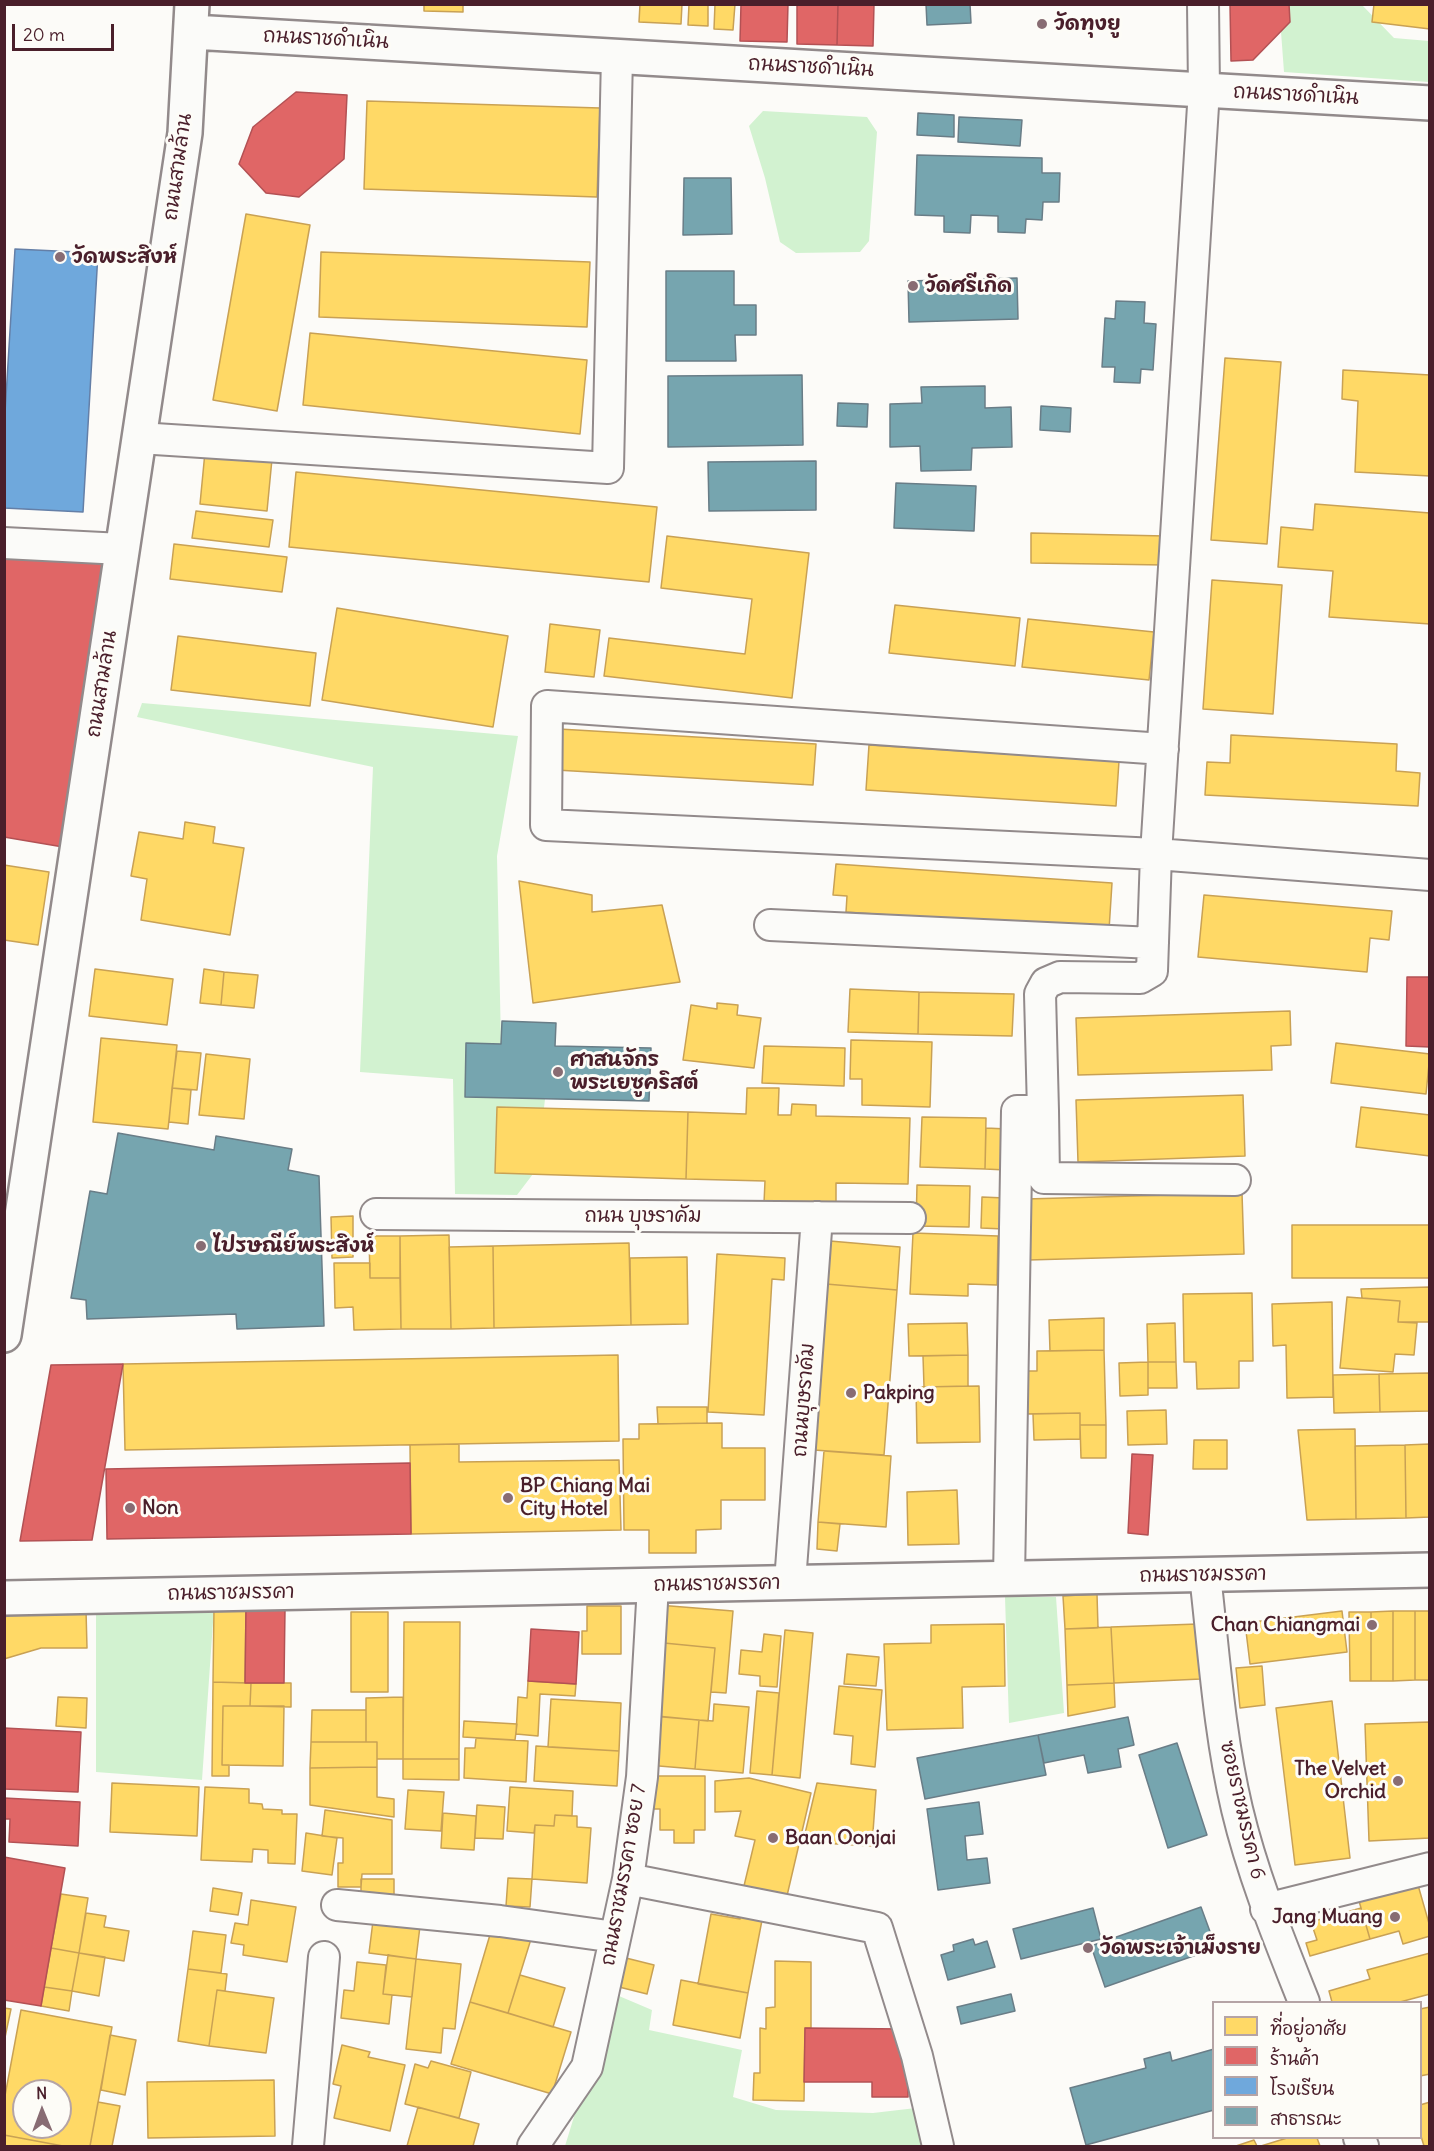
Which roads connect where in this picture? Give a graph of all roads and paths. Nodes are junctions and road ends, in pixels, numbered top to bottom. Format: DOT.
graph roads {
  1 [pos="1203,4"];
  2 [pos="192,18"];
  3 [pos="617,56"];
  4 [pos="1204,90"];
  5 [pos="1430,103"];
  6 [pos="139,438"];
  7 [pos="4,543"];
  8 [pos="122,549"];
  9 [pos="1163,749"];
  10 [pos="1156,854"];
  11 [pos="1430,875"];
  12 [pos="770,925"];
  13 [pos="1153,943"];
  14 [pos="1043,1111"];
  15 [pos="1235,1180"];
  16 [pos="376,1214"];
  17 [pos="817,1217"];
  18 [pos="910,1218"];
  19 [pos="10,1256"];
  20 [pos="4,1335"];
  21 [pos="1430,1570"];
  22 [pos="1206,1575"];
  23 [pos="1009,1578"];
  24 [pos="790,1582"];
  25 [pos="653,1585"];
  26 [pos="4,1598"];
  27 [pos="1430,1868"];
  28 [pos="628,1879"];
  29 [pos="337,1905"];
  30 [pos="1266,1908"];
  31 [pos="615,1937"];
  32 [pos="324,1958"];
  33 [pos="1304,2001"];
  34 [pos="539,2145"];
  35 [pos="308,2146"];
  36 [pos="938,2146"];
  1 -- 4 [label="street"];
  2 -- 3 [label="street, ถนนราชดำเนิน"];
  2 -- 6 [label="street, ถนนสามล้าน"];
  3 -- 4 [label="street, ถนนราชดำเนิน"];
  3 -- 6 [label="street"];
  4 -- 5 [label="street, ถนนราชดำเนิน"];
  4 -- 9 [label="street"];
  6 -- 8 [label="street, ถนนสามล้าน"];
  7 -- 8 [label="street"];
  8 -- 19 [label="street, ถนนสามล้าน"];
  9 -- 10 [label="street"];
  9 -- 10 [label="street"];
  10 -- 11 [label="street"];
  10 -- 13 [label="street"];
  12 -- 13 [label="street"];
  13 -- 14 [label="street"];
  14 -- 15 [label="street"];
  14 -- 23 [label="street"];
  16 -- 17 [label="street, ถนน บุษราคัม"];
  17 -- 18 [label="street, ถนน บุษราคัม"];
  17 -- 24 [label="street, ถนนบุษราคัม"];
  19 -- 20 [label="street, ถนนสามล้าน"];
  21 -- 22 [label="street, ถนนราชมรรคา"];
  22 -- 23 [label="street, ถนนราชมรรคา"];
  22 -- 30 [label="street, ซอยราชมรรคา 6"];
  23 -- 24 [label="street, ถนนราชมรรคา"];
  24 -- 25 [label="street, ถนนราชมรรคา"];
  25 -- 26 [label="street, ถนนราชมรรคา"];
  25 -- 28 [label="street, ถนนราชมรรคา ซอย 7"];
  27 -- 30 [label="street"];
  28 -- 31 [label="street, ถนนราชมรรคา ซอย 7"];
  28 -- 36 [label="street"];
  29 -- 31 [label="street"];
  30 -- 33 [label="street, ซอยราชมรรคา 6"];
  31 -- 34 [label="street, ถนนราชมรรคา ซอย 7"];
  32 -- 35 [label="street"];
}
